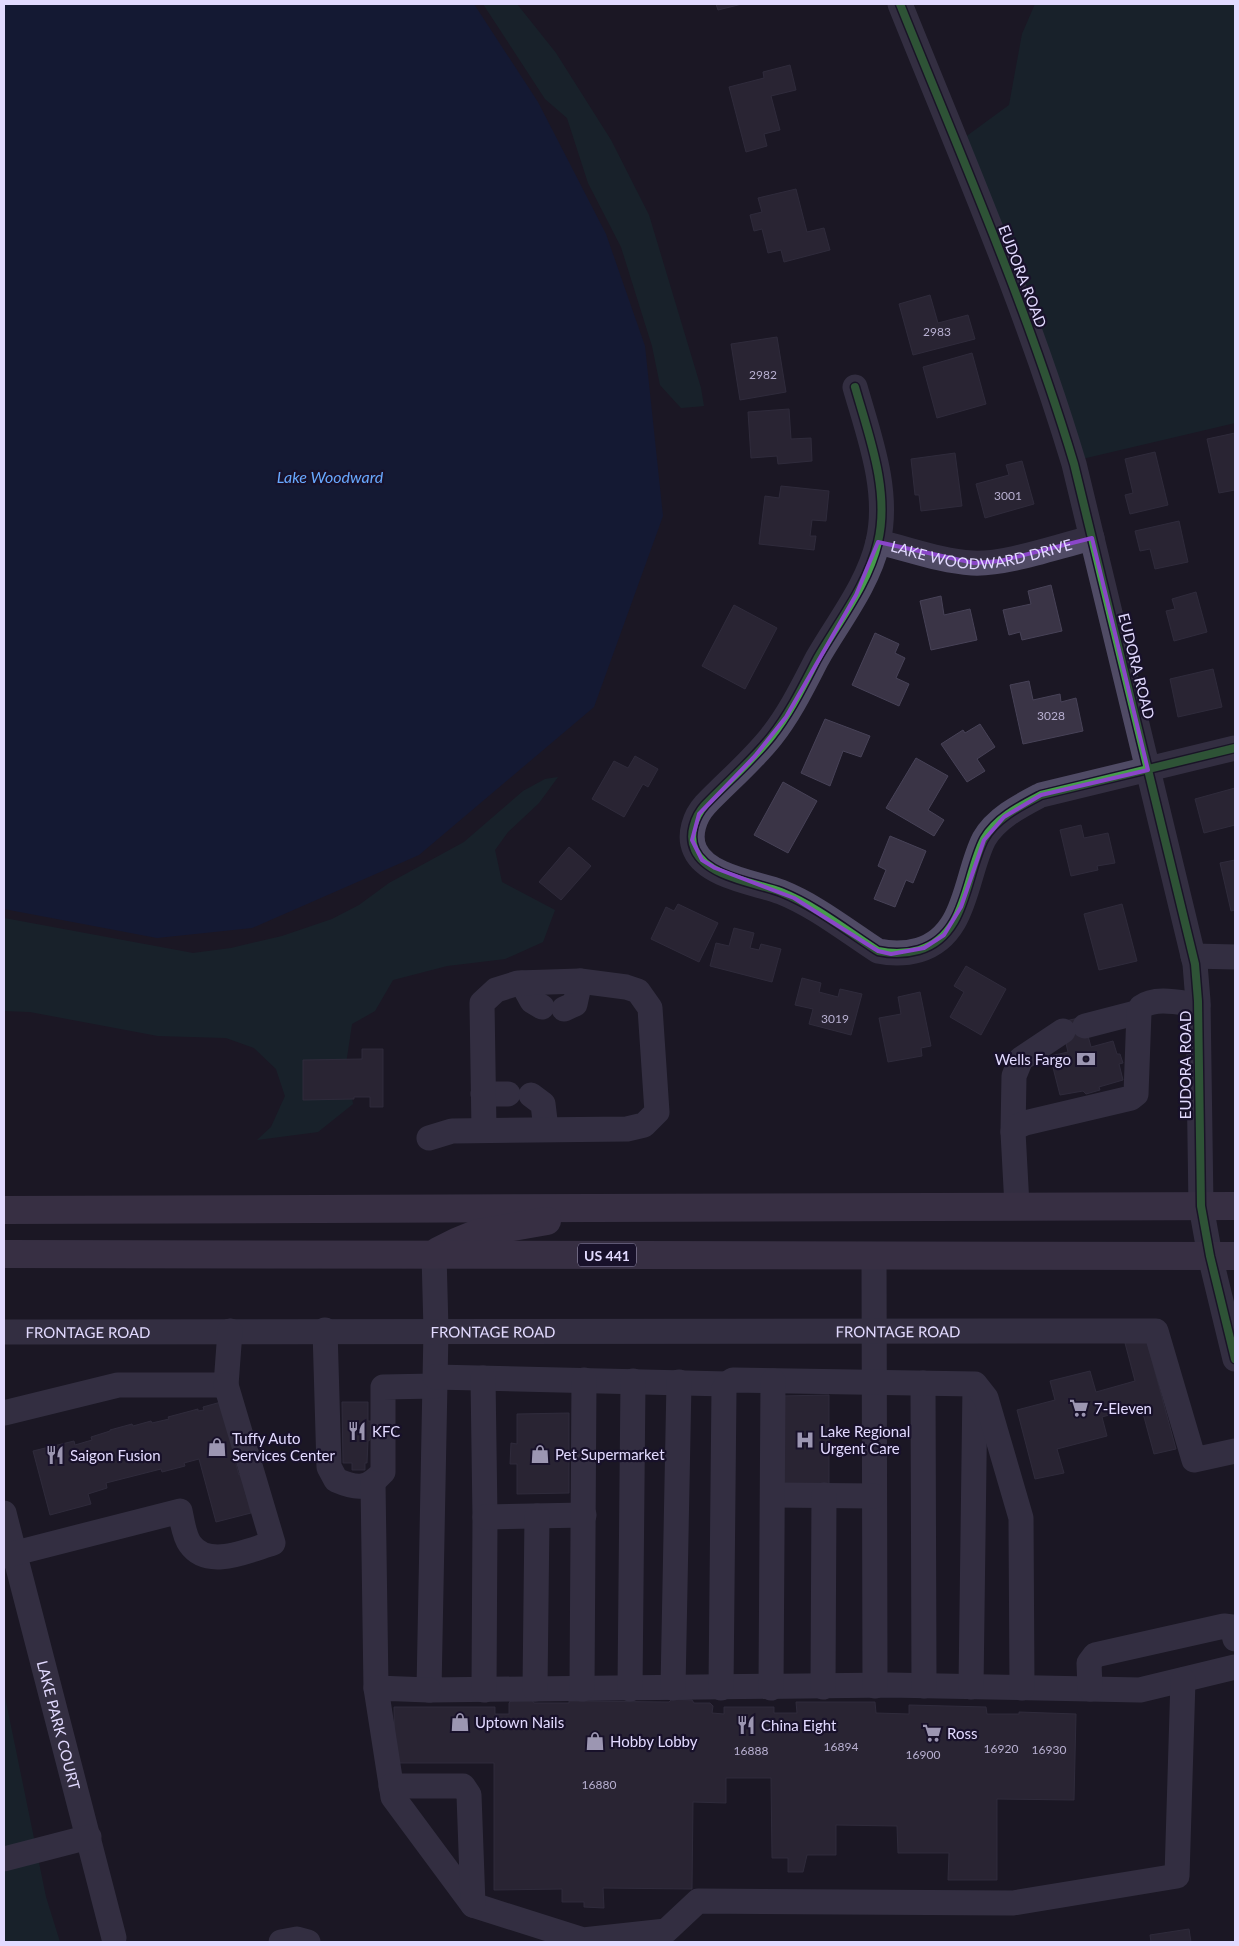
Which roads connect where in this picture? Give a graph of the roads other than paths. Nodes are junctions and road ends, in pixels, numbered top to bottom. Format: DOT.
graph roads {
  1 [pos="900,4"];
  2 [pos="856,387"];
  3 [pos="1092,538"];
  4 [pos="878,542"];
  5 [pos="1235,748"];
  6 [pos="1148,770"];
  7 [pos="1193,956"];
  8 [pos="1235,957"];
  9 [pos="580,981"];
  10 [pos="522,983"];
  11 [pos="1198,1004"];
  12 [pos="1139,1012"];
  13 [pos="483,1094"];
  14 [pos="546,1129"];
  15 [pos="484,1130"];
  16 [pos="1013,1132"];
  17 [pos="429,1138"];
  18 [pos="1017,1206"];
  19 [pos="1201,1206"];
  20 [pos="1235,1206"];
  21 [pos="623,1208"];
  22 [pos="4,1210"];
  23 [pos="4,1254"];
  24 [pos="434,1254"];
  25 [pos="874,1256"];
  26 [pos="1222,1256"];
  27 [pos="325,1330"];
  28 [pos="436,1330"];
  29 [pos="874,1330"];
  30 [pos="230,1331"];
  31 [pos="4,1332"];
  32 [pos="1235,1359"];
  33 [pos="483,1378"];
  34 [pos="584,1380"];
  35 [pos="435,1381"];
  36 [pos="633,1381"];
  37 [pos="773,1381"];
  38 [pos="679,1382"];
  39 [pos="874,1383"];
  40 [pos="923,1383"];
  41 [pos="727,1384"];
  42 [pos="975,1384"];
  43 [pos="226,1385"];
  44 [pos="4,1413"];
  45 [pos="1235,1451"];
  46 [pos="373,1484"];
  47 [pos="773,1496"];
  48 [pos="824,1496"];
  49 [pos="874,1496"];
  50 [pos="4,1513"];
  51 [pos="584,1515"];
  52 [pos="537,1516"];
  53 [pos="485,1517"];
  54 [pos="9,1555"];
  55 [pos="1235,1639"];
  56 [pos="1235,1667"];
  57 [pos="1184,1680"];
  58 [pos="875,1686"];
  59 [pos="924,1686"];
  60 [pos="823,1687"];
  61 [pos="971,1687"];
  62 [pos="376,1688"];
  63 [pos="673,1688"];
  64 [pos="721,1688"];
  65 [pos="771,1688"];
  66 [pos="1022,1688"];
  67 [pos="535,1689"];
  68 [pos="582,1689"];
  69 [pos="630,1689"];
  70 [pos="1090,1689"];
  71 [pos="429,1690"];
  72 [pos="484,1690"];
  73 [pos="391,1786"];
  74 [pos="89,1837"];
  75 [pos="4,1859"];
  76 [pos="473,1905"];
  77 [pos="117,1941"];
  78 [pos="281,1942"];
  79 [pos="308,1942"];
  1 -- 3 [label="street, EUDORA ROAD"];
  2 -- 4 [label="street"];
  3 -- 4 [label="street, LAKE WOODWARD DRIVE"];
  3 -- 6 [label="street, EUDORA ROAD"];
  4 -- 6 [label="street, LAKE WOODWARD DRIVE"];
  5 -- 6 [label="street, LAKE WOODWARD DRIVE"];
  6 -- 7 [label="street, EUDORA ROAD"];
  7 -- 8 [label="street"];
  7 -- 11 [label="street, EUDORA ROAD"];
  9 -- 10 [label="street"];
  9 -- 10 [label="street"];
  9 -- 14 [label="street"];
  10 -- 13 [label="street"];
  11 -- 12 [label="street"];
  11 -- 19 [label="street, EUDORA ROAD"];
  12 -- 16 [label="street"];
  12 -- 16 [label="street"];
  13 -- 14 [label="street"];
  13 -- 15 [label="street"];
  14 -- 15 [label="street"];
  15 -- 17 [label="street"];
  16 -- 18 [label="street"];
  18 -- 19 [label="main road"];
  18 -- 21 [label="main road"];
  19 -- 20 [label="main road"];
  19 -- 26 [label="street, EUDORA ROAD"];
  21 -- 22 [label="main road"];
  21 -- 24 [label="main road"];
  23 -- 24 [label="main road, US 441"];
  24 -- 25 [label="main road, US 441"];
  24 -- 28 [label="street"];
  25 -- 26 [label="main road, US 441"];
  25 -- 29 [label="street"];
  26 -- 32 [label="street, EUDORA ROAD"];
  27 -- 28 [label="street, FRONTAGE ROAD"];
  27 -- 30 [label="street, FRONTAGE ROAD"];
  27 -- 46 [label="street"];
  28 -- 29 [label="street, FRONTAGE ROAD"];
  28 -- 35 [label="street"];
  29 -- 39 [label="street"];
  29 -- 45 [label="street, FRONTAGE ROAD"];
  30 -- 31 [label="street, FRONTAGE ROAD"];
  30 -- 43 [label="street"];
  33 -- 34 [label="street"];
  33 -- 35 [label="street"];
  33 -- 53 [label="street"];
  34 -- 36 [label="street"];
  34 -- 51 [label="street"];
  35 -- 46 [label="street"];
  35 -- 71 [label="street"];
  36 -- 38 [label="street"];
  36 -- 69 [label="street"];
  37 -- 39 [label="street"];
  37 -- 41 [label="street"];
  37 -- 47 [label="street"];
  38 -- 41 [label="street"];
  38 -- 63 [label="street"];
  39 -- 40 [label="street"];
  39 -- 49 [label="street"];
  40 -- 42 [label="street"];
  40 -- 59 [label="street"];
  41 -- 64 [label="street"];
  42 -- 61 [label="street"];
  42 -- 66 [label="street"];
  43 -- 44 [label="street"];
  43 -- 54 [label="street"];
  46 -- 62 [label="street"];
  47 -- 48 [label="street"];
  47 -- 65 [label="street"];
  48 -- 49 [label="street"];
  48 -- 60 [label="street"];
  49 -- 58 [label="street"];
  50 -- 54 [label="street, LAKE PARK COURT"];
  51 -- 52 [label="street"];
  51 -- 68 [label="street"];
  52 -- 53 [label="street"];
  52 -- 67 [label="street"];
  53 -- 72 [label="street"];
  54 -- 74 [label="street, LAKE PARK COURT"];
  55 -- 70 [label="street"];
  56 -- 57 [label="street"];
  57 -- 70 [label="street"];
  57 -- 76 [label="street"];
  58 -- 59 [label="street"];
  58 -- 60 [label="street"];
  59 -- 61 [label="street"];
  60 -- 65 [label="street"];
  61 -- 66 [label="street"];
  62 -- 71 [label="street"];
  62 -- 73 [label="street"];
  63 -- 64 [label="street"];
  63 -- 69 [label="street"];
  64 -- 65 [label="street"];
  66 -- 70 [label="street"];
  67 -- 68 [label="street"];
  67 -- 72 [label="street"];
  68 -- 69 [label="street"];
  71 -- 72 [label="street"];
  73 -- 76 [label="street"];
  73 -- 76 [label="street"];
  74 -- 75 [label="street"];
  74 -- 77 [label="street, LAKE PARK COURT"];
  78 -- 79 [label="street"];
}
